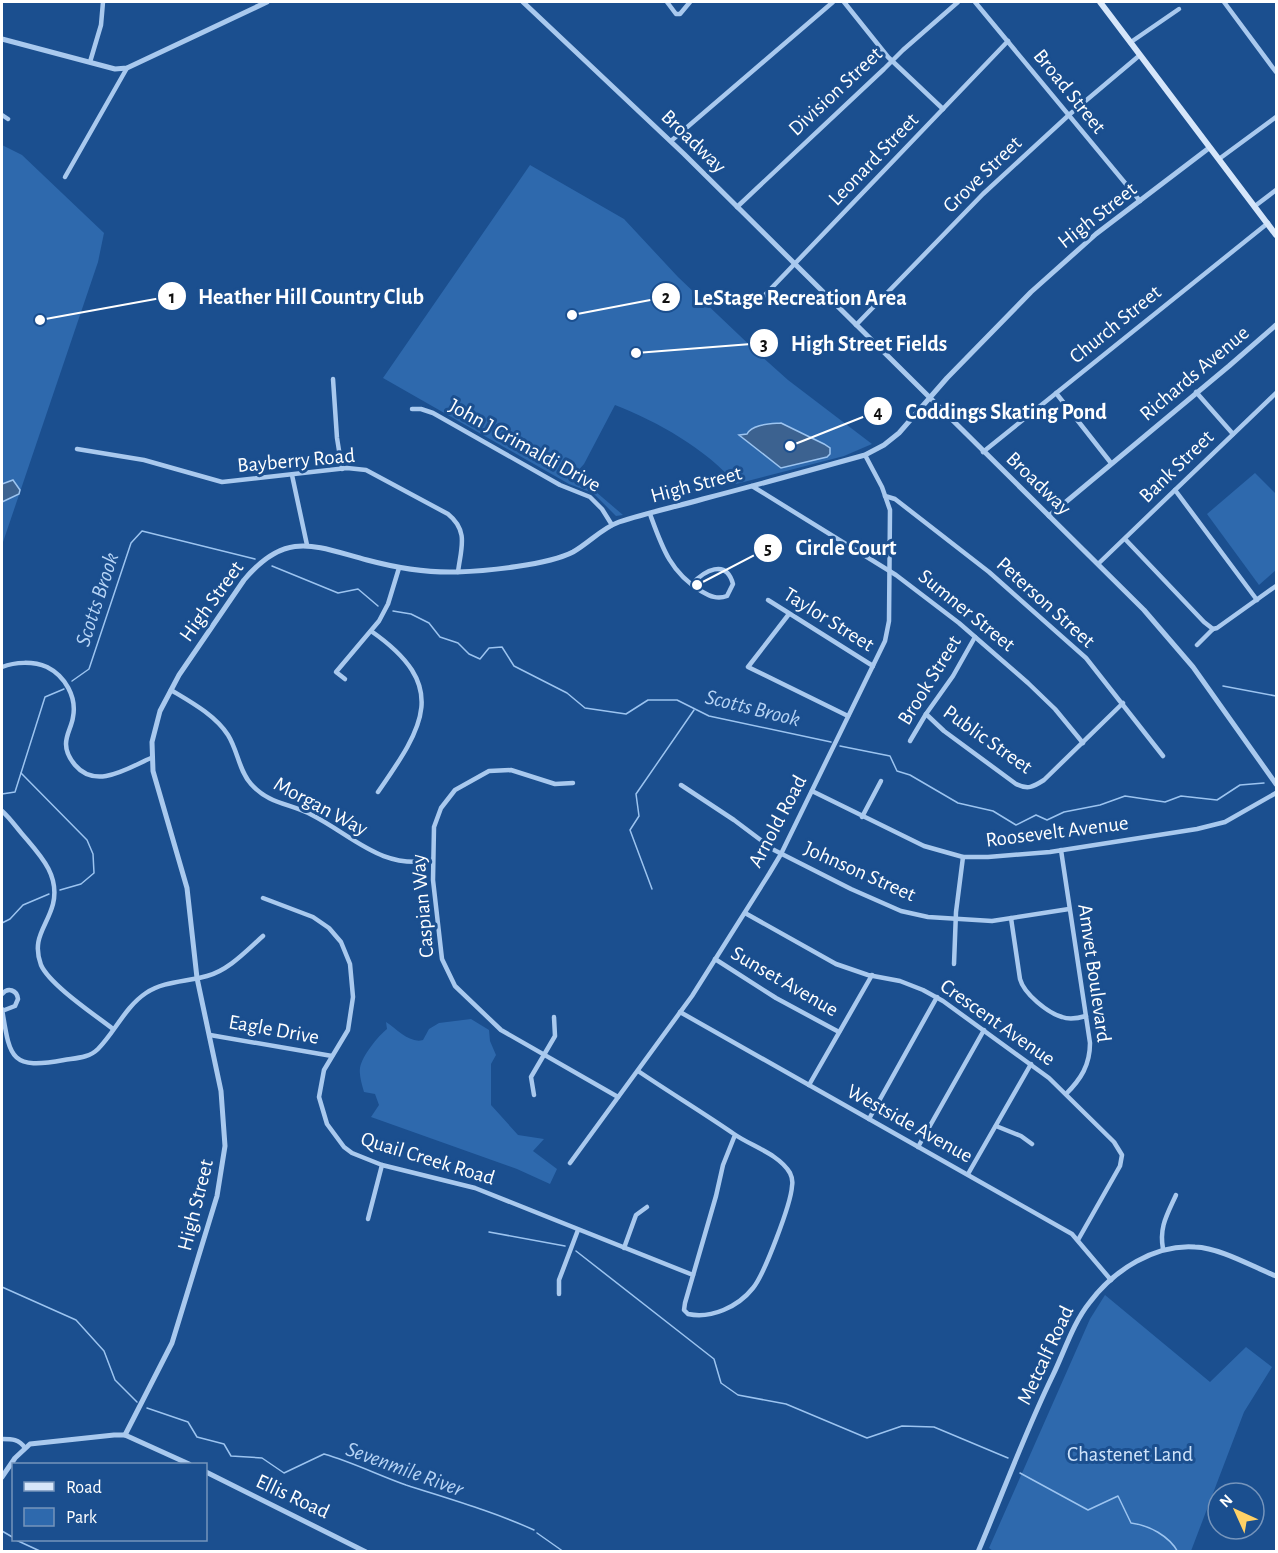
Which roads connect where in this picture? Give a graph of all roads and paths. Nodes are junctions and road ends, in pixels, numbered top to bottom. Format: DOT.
graph roads {
  1 [pos="103,2"];
  2 [pos="267,2"];
  3 [pos="523,2"];
  4 [pos="668,2"];
  5 [pos="690,2"];
  6 [pos="833,2"];
  7 [pos="844,2"];
  8 [pos="958,2"];
  9 [pos="975,2"];
  10 [pos="1100,2"];
  11 [pos="1224,2"];
  12 [pos="255,4"];
  13 [pos="1179,9"];
  14 [pos="2,39"];
  15 [pos="1008,41"];
  16 [pos="1131,42"];
  17 [pos="1140,54"];
  18 [pos="892,61"];
  19 [pos="90,62"];
  20 [pos="127,68"];
  21 [pos="1276,72"];
  22 [pos="943,109"];
  23 [pos="2,115"];
  24 [pos="1069,116"];
  25 [pos="1276,117"];
  26 [pos="8,119"];
  27 [pos="670,141"];
  28 [pos="1209,148"];
  29 [pos="1219,159"];
  30 [pos="65,177"];
  31 [pos="1276,190"];
  32 [pos="1140,201"];
  33 [pos="1255,206"];
  34 [pos="737,207"];
  35 [pos="1268,223"];
  36 [pos="1276,235"];
  37 [pos="795,264"];
  38 [pos="760,299"];
  39 [pos="1276,324"];
  40 [pos="856,326"];
  41 [pos="333,379"];
  42 [pos="1196,392"];
  43 [pos="1056,393"];
  44 [pos="1276,393"];
  45 [pos="930,399"];
  46 [pos="412,409"];
  47 [pos="1233,434"];
  48 [pos="77,449"];
  49 [pos="983,452"];
  50 [pos="866,455"];
  51 [pos="1111,463"];
  52 [pos="342,469"];
  53 [pos="292,475"];
  54 [pos="752,486"];
  55 [pos="1175,490"];
  56 [pos="885,496"];
  57 [pos="650,514"];
  58 [pos="1049,516"];
  59 [pos="612,525"];
  60 [pos="1125,538"];
  61 [pos="308,545"];
  62 [pos="1098,564"];
  63 [pos="399,568"];
  64 [pos="458,572"];
  65 [pos="891,572"];
  66 [pos="692,584"];
  67 [pos="1276,586"];
  68 [pos="768,600"];
  69 [pos="1257,600"];
  70 [pos="789,614"];
  71 [pos="1213,629"];
  72 [pos="371,631"];
  73 [pos="975,637"];
  74 [pos="1197,645"];
  75 [pos="873,666"];
  76 [pos="2,667"];
  77 [pos="345,680"];
  78 [pos="171,690"];
  79 [pos="1123,703"];
  80 [pos="926,714"];
  81 [pos="848,716"];
  82 [pos="910,741"];
  83 [pos="1083,742"];
  84 [pos="1163,756"];
  85 [pos="151,758"];
  86 [pos="881,781"];
  87 [pos="573,783"];
  88 [pos="1276,784"];
  89 [pos="681,785"];
  90 [pos="812,791"];
  91 [pos="378,792"];
  92 [pos="1276,793"];
  93 [pos="2,811"];
  94 [pos="862,817"];
  95 [pos="1060,850"];
  96 [pos="781,854"];
  97 [pos="963,856"];
  98 [pos="432,860"];
  99 [pos="263,898"];
  100 [pos="1069,909"];
  101 [pos="745,913"];
  102 [pos="1011,918"];
  103 [pos="956,919"];
  104 [pos="263,936"];
  105 [pos="715,959"];
  106 [pos="954,964"];
  107 [pos="872,975"];
  108 [pos="197,978"];
  109 [pos="2,994"];
  110 [pos="938,997"];
  111 [pos="2,1010"];
  112 [pos="680,1012"];
  113 [pos="1086,1016"];
  114 [pos="554,1017"];
  115 [pos="113,1029"];
  116 [pos="984,1030"];
  117 [pos="838,1032"];
  118 [pos="210,1035"];
  119 [pos="544,1055"];
  120 [pos="332,1056"];
  121 [pos="1031,1064"];
  122 [pos="638,1071"];
  123 [pos="809,1085"];
  124 [pos="1066,1094"];
  125 [pos="534,1095"];
  126 [pos="618,1097"];
  127 [pos="869,1119"];
  128 [pos="996,1126"];
  129 [pos="735,1135"];
  130 [pos="1032,1144"];
  131 [pos="918,1147"];
  132 [pos="570,1163"];
  133 [pos="382,1165"];
  134 [pos="968,1174"];
  135 [pos="1176,1195"];
  136 [pos="647,1207"];
  137 [pos="368,1219"];
  138 [pos="578,1230"];
  139 [pos="1078,1239"];
  140 [pos="624,1248"];
  141 [pos="1163,1249"];
  142 [pos="693,1275"];
  143 [pos="1276,1276"];
  144 [pos="1111,1280"];
  145 [pos="559,1294"];
  146 [pos="125,1435"];
  147 [pos="2,1439"];
  148 [pos="25,1448"];
  149 [pos="187,1463"];
  150 [pos="207,1472"];
  151 [pos="2,1477"];
  152 [pos="366,1551"];
  153 [pos="978,1551"];
  1 -- 19 [label="street"];
  2 -- 12 [label="street"];
  3 -- 27 [label="street, Broadway"];
  4 -- 5 [label="street"];
  6 -- 27 [label="street"];
  7 -- 18 [label="street"];
  8 -- 18 [label="street, Division Street"];
  9 -- 15 [label="street, Broad Street"];
  10 -- 16 [label="main road"];
  11 -- 21 [label="street"];
  12 -- 20 [label="street"];
  13 -- 16 [label="street"];
  14 -- 19 [label="street"];
  15 -- 22 [label="street, Leonard Street"];
  15 -- 24 [label="street, Broad Street"];
  16 -- 17 [label="main road"];
  17 -- 24 [label="street, Grove Street"];
  17 -- 28 [label="main road"];
  18 -- 22 [label="street"];
  18 -- 34 [label="street, Division Street"];
  19 -- 20 [label="street"];
  20 -- 30 [label="street"];
  22 -- 37 [label="street, Leonard Street"];
  23 -- 26 [label="street"];
  24 -- 32 [label="street, Broad Street"];
  24 -- 40 [label="street, Grove Street"];
  25 -- 29 [label="street"];
  27 -- 34 [label="street, Broadway"];
  28 -- 29 [label="main road"];
  28 -- 32 [label="street, High Street"];
  29 -- 33 [label="main road"];
  31 -- 33 [label="street"];
  32 -- 45 [label="street, High Street"];
  33 -- 35 [label="main road"];
  34 -- 37 [label="street, Broadway"];
  35 -- 36 [label="main road"];
  35 -- 43 [label="street, Church Street"];
  37 -- 38 [label="street, Leonard Street"];
  37 -- 40 [label="street, Broadway"];
  39 -- 42 [label="street, Richards Avenue"];
  40 -- 45 [label="street, Broadway"];
  41 -- 52 [label="street"];
  42 -- 47 [label="street"];
  42 -- 51 [label="street, Richards Avenue"];
  43 -- 49 [label="street, Church Street"];
  43 -- 51 [label="street"];
  44 -- 47 [label="street, Bank Street"];
  45 -- 49 [label="street, Broadway"];
  45 -- 50 [label="street, High Street"];
  46 -- 59 [label="street, John J Grimaldi Drive"];
  47 -- 55 [label="street, Bank Street"];
  48 -- 53 [label="street, Bayberry Road"];
  49 -- 58 [label="street, Broadway"];
  50 -- 54 [label="street, High Street"];
  50 -- 56 [label="street, Arnold Road"];
  51 -- 58 [label="street, Richards Avenue"];
  52 -- 53 [label="street, Bayberry Road"];
  52 -- 64 [label="street, Bayberry Road"];
  53 -- 61 [label="street"];
  54 -- 57 [label="street, High Street"];
  54 -- 65 [label="street, Sumner Street"];
  55 -- 60 [label="street, Bank Street"];
  55 -- 69 [label="street"];
  56 -- 65 [label="street, Arnold Road"];
  56 -- 79 [label="street, Peterson Street"];
  57 -- 59 [label="street, High Street"];
  57 -- 66 [label="street"];
  58 -- 62 [label="street, Broadway"];
  59 -- 64 [label="street, High Street"];
  60 -- 62 [label="street, Bank Street"];
  60 -- 71 [label="street"];
  61 -- 63 [label="street, High Street"];
  61 -- 78 [label="street, High Street"];
  62 -- 88 [label="street, Broadway"];
  63 -- 64 [label="street, High Street"];
  63 -- 72 [label="street"];
  65 -- 73 [label="street, Sumner Street"];
  65 -- 75 [label="street, Arnold Road"];
  66 -- 66 [label="street"];
  67 -- 69 [label="street"];
  68 -- 70 [label="street, Taylor Street"];
  69 -- 71 [label="street"];
  70 -- 75 [label="street, Taylor Street"];
  70 -- 81 [label="street"];
  71 -- 74 [label="street"];
  72 -- 77 [label="street"];
  72 -- 91 [label="street"];
  73 -- 80 [label="street, Brook Street"];
  73 -- 83 [label="street, Sumner Street"];
  75 -- 81 [label="street, Arnold Road"];
  76 -- 85 [label="street"];
  78 -- 85 [label="street, High Street"];
  78 -- 98 [label="street, Morgan Way"];
  79 -- 83 [label="street"];
  79 -- 84 [label="street, Peterson Street"];
  80 -- 82 [label="street, Brook Street"];
  80 -- 83 [label="street, Public Street"];
  81 -- 90 [label="street, Arnold Road"];
  85 -- 108 [label="street, High Street"];
  86 -- 94 [label="street"];
  87 -- 98 [label="street, Caspian Way"];
  89 -- 96 [label="street, Johnson Street"];
  90 -- 94 [label="street, Roosevelt Avenue"];
  90 -- 96 [label="street, Arnold Road"];
  92 -- 95 [label="street, Roosevelt Avenue"];
  93 -- 115 [label="street"];
  94 -- 97 [label="street, Roosevelt Avenue"];
  95 -- 97 [label="street, Roosevelt Avenue"];
  95 -- 100 [label="street, Amvet Boulevard"];
  96 -- 101 [label="street, Arnold Road"];
  96 -- 103 [label="street, Johnson Street"];
  97 -- 103 [label="street"];
  98 -- 119 [label="street, Caspian Way"];
  99 -- 120 [label="street, Quail Creek Road"];
  100 -- 102 [label="street, Johnson Street"];
  100 -- 113 [label="street, Amvet Boulevard"];
  101 -- 105 [label="street, Arnold Road"];
  101 -- 107 [label="street, Crescent Avenue"];
  102 -- 103 [label="street, Johnson Street"];
  102 -- 113 [label="street"];
  103 -- 106 [label="street"];
  104 -- 108 [label="street"];
  105 -- 112 [label="street, Arnold Road"];
  105 -- 117 [label="street, Sunset Avenue"];
  107 -- 110 [label="street, Crescent Avenue"];
  107 -- 117 [label="street"];
  108 -- 115 [label="street"];
  108 -- 118 [label="street, High Street"];
  109 -- 111 [label="street"];
  110 -- 116 [label="street, Crescent Avenue"];
  110 -- 127 [label="street"];
  111 -- 115 [label="street"];
  112 -- 122 [label="street, Arnold Road"];
  112 -- 123 [label="street, Westside Avenue"];
  113 -- 124 [label="street, Amvet Boulevard"];
  114 -- 119 [label="street"];
  116 -- 121 [label="street, Crescent Avenue"];
  116 -- 131 [label="street"];
  117 -- 123 [label="street"];
  118 -- 120 [label="street, Eagle Drive"];
  118 -- 146 [label="street, High Street"];
  119 -- 125 [label="street"];
  119 -- 126 [label="street, Caspian Way"];
  120 -- 133 [label="street, Quail Creek Road"];
  121 -- 124 [label="street, Crescent Avenue"];
  121 -- 128 [label="street"];
  122 -- 126 [label="street, Arnold Road"];
  122 -- 129 [label="street"];
  123 -- 127 [label="street, Westside Avenue"];
  124 -- 139 [label="street, Crescent Avenue"];
  126 -- 132 [label="street, Arnold Road"];
  127 -- 131 [label="street, Westside Avenue"];
  128 -- 130 [label="street"];
  128 -- 134 [label="street"];
  129 -- 142 [label="street"];
  129 -- 142 [label="street"];
  131 -- 134 [label="street, Westside Avenue"];
  133 -- 137 [label="street"];
  133 -- 138 [label="street, Quail Creek Road"];
  134 -- 139 [label="street, Westside Avenue"];
  135 -- 141 [label="street"];
  136 -- 140 [label="street"];
  138 -- 140 [label="street, Quail Creek Road"];
  138 -- 145 [label="street"];
  139 -- 144 [label="street, Westside Avenue"];
  140 -- 142 [label="street, Quail Creek Road"];
  141 -- 143 [label="street, Metcalf Road"];
  141 -- 144 [label="street, Metcalf Road"];
  144 -- 153 [label="street, Metcalf Road"];
  146 -- 148 [label="street"];
  146 -- 149 [label="street"];
  147 -- 148 [label="street"];
  148 -- 151 [label="street"];
  150 -- 152 [label="street, Ellis Road"];
}
